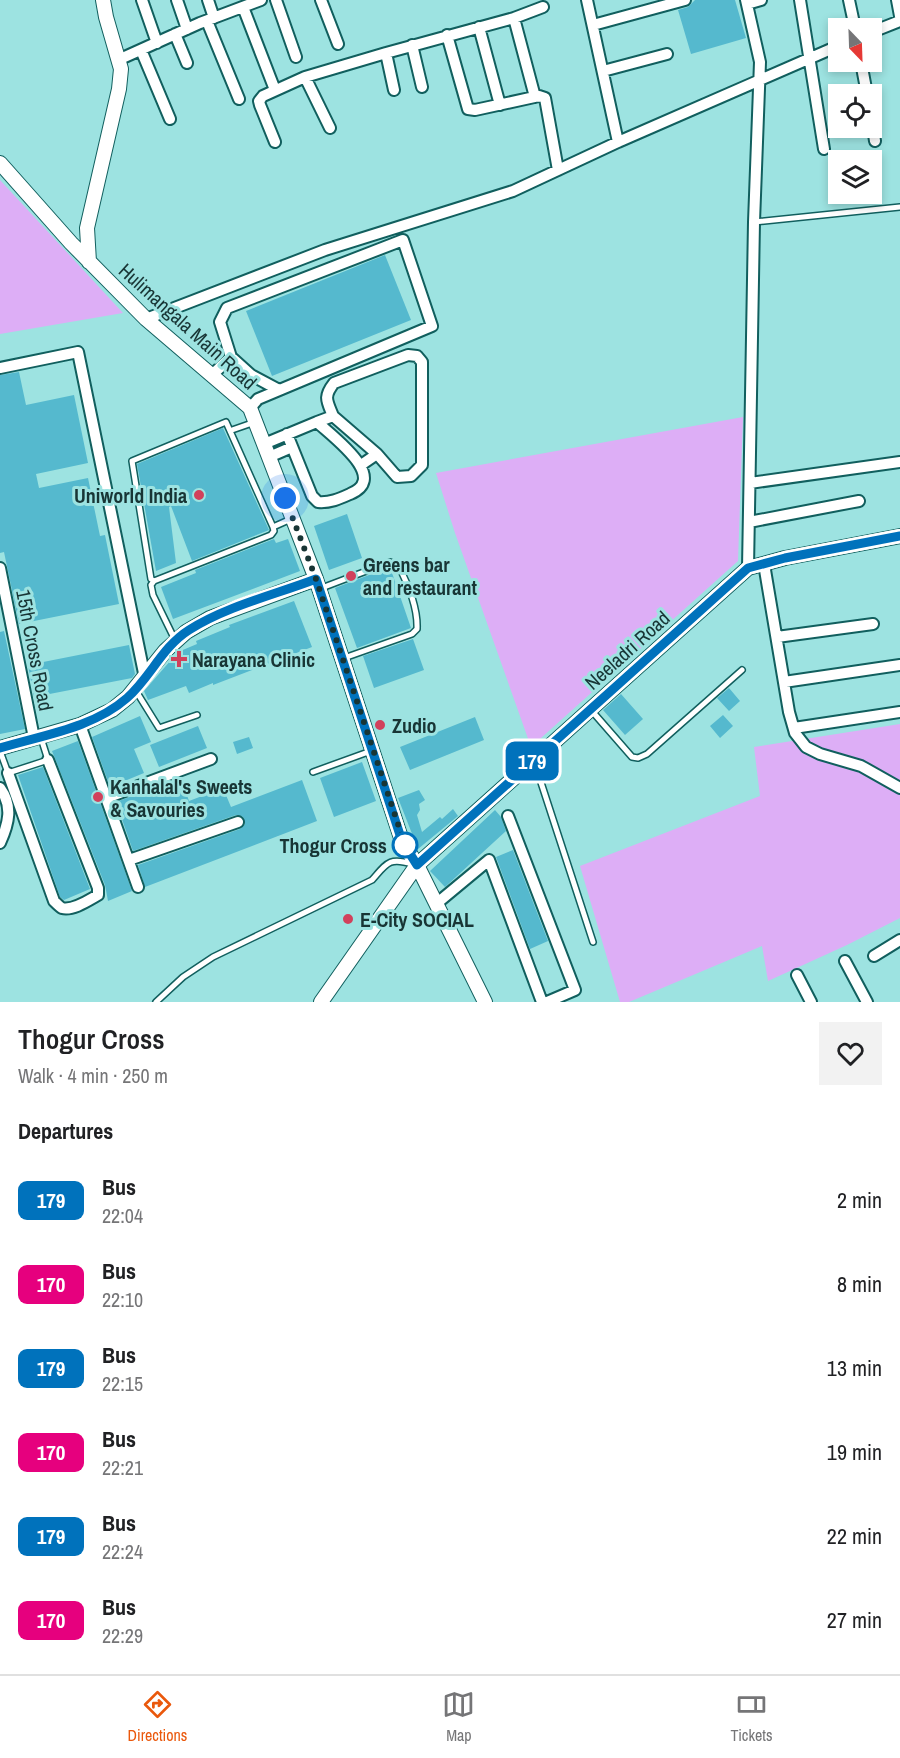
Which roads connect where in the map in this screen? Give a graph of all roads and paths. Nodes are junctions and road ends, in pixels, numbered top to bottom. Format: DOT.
graph roads {
  1 [pos="103,0"];
  2 [pos="142,0"];
  3 [pos="177,0"];
  4 [pos="208,0"];
  5 [pos="276,0"];
  6 [pos="321,0"];
  7 [pos="587,0"];
  8 [pos="685,0"];
  9 [pos="761,0"];
  10 [pos="800,0"];
  11 [pos="849,0"];
  12 [pos="897,0"];
  13 [pos="746,2"];
  14 [pos="251,3"];
  15 [pos="543,7"];
  16 [pos="514,18"];
  17 [pos="853,18"];
  18 [pos="211,19"];
  19 [pos="900,19"];
  20 [pos="593,25"];
  21 [pos="479,27"];
  22 [pos="882,27"];
  23 [pos="187,29"];
  24 [pos="175,34"];
  25 [pos="447,35"];
  26 [pos="157,43"];
  27 [pos="338,44"];
  28 [pos="412,45"];
  29 [pos="141,50"];
  30 [pos="828,50"];
  31 [pos="386,53"];
  32 [pos="667,54"];
  33 [pos="296,57"];
  34 [pos="810,58"];
  35 [pos="118,60"];
  36 [pos="187,63"];
  37 [pos="603,71"];
  38 [pos="305,77"];
  39 [pos="758,80"];
  40 [pos="422,87"];
  41 [pos="275,90"];
  42 [pos="394,90"];
  43 [pos="535,97"];
  44 [pos="239,99"];
  45 [pos="500,105"];
  46 [pos="170,118"];
  47 [pos="330,128"];
  48 [pos="875,138"];
  49 [pos="875,141"];
  50 [pos="275,142"];
  51 [pos="618,142"];
  52 [pos="824,149"];
  53 [pos="0,163"];
  54 [pos="558,170"];
  55 [pos="900,207"];
  56 [pos="754,222"];
  57 [pos="89,262"];
  58 [pos="146,319"];
  59 [pos="231,357"];
  60 [pos="0,368"];
  61 [pos="212,375"];
  62 [pos="279,390"];
  63 [pos="252,415"];
  64 [pos="333,416"];
  65 [pos="316,422"];
  66 [pos="232,430"];
  67 [pos="287,434"];
  68 [pos="292,447"];
  69 [pos="266,451"];
  70 [pos="377,454"];
  71 [pos="900,462"];
  72 [pos="361,465"];
  73 [pos="750,483"];
  74 [pos="859,501"];
  75 [pos="293,519"];
  76 [pos="749,522"];
  77 [pos="273,527"];
  78 [pos="900,536"];
  79 [pos="764,564"];
  80 [pos="0,568"];
  81 [pos="748,568"];
  82 [pos="154,581"];
  83 [pos="318,584"];
  84 [pos="873,624"];
  85 [pos="777,637"];
  86 [pos="176,641"];
  87 [pos="343,659"];
  88 [pos="900,665"];
  89 [pos="742,670"];
  90 [pos="146,678"];
  91 [pos="784,682"];
  92 [pos="135,690"];
  93 [pos="590,709"];
  94 [pos="900,712"];
  95 [pos="197,716"];
  96 [pos="80,725"];
  97 [pos="794,729"];
  98 [pos="37,737"];
  99 [pos="0,749"];
  100 [pos="373,750"];
  101 [pos="211,759"];
  102 [pos="48,760"];
  103 [pos="534,760"];
  104 [pos="313,772"];
  105 [pos="8,773"];
  106 [pos="0,788"];
  107 [pos="900,788"];
  108 [pos="106,798"];
  109 [pos="508,816"];
  110 [pos="238,822"];
  111 [pos="0,843"];
  112 [pos="129,860"];
  113 [pos="417,865"];
  114 [pos="138,887"];
  115 [pos="436,904"];
  116 [pos="900,940"];
  117 [pos="593,942"];
  118 [pos="874,956"];
  119 [pos="845,961"];
  120 [pos="797,975"];
  121 [pos="156,1002"];
  122 [pos="321,1002"];
  123 [pos="485,1002"];
  124 [pos="542,1002"];
  125 [pos="547,1002"];
  126 [pos="811,1002"];
  127 [pos="867,1002"];
  1 -- 35 [label="main road"];
  2 -- 26 [label="street"];
  3 -- 23 [label="street"];
  4 -- 18 [label="street"];
  5 -- 33 [label="street"];
  6 -- 27 [label="street"];
  7 -- 20 [label="street"];
  8 -- 20 [label="street"];
  9 -- 13 [label="street"];
  10 -- 34 [label="street"];
  11 -- 17 [label="street"];
  12 -- 19 [label="street"];
  13 -- 39 [label="street"];
  14 -- 18 [label="street"];
  14 -- 41 [label="street"];
  15 -- 16 [label="street"];
  16 -- 21 [label="street"];
  16 -- 43 [label="street"];
  18 -- 23 [label="street"];
  18 -- 44 [label="street"];
  19 -- 22 [label="street"];
  20 -- 37 [label="street"];
  21 -- 25 [label="street"];
  21 -- 45 [label="street"];
  23 -- 24 [label="street"];
  24 -- 26 [label="street"];
  24 -- 36 [label="street"];
  25 -- 28 [label="street"];
  25 -- 45 [label="street"];
  26 -- 29 [label="street"];
  28 -- 31 [label="street"];
  28 -- 40 [label="street"];
  29 -- 35 [label="street"];
  29 -- 46 [label="street"];
  30 -- 34 [label="street"];
  31 -- 38 [label="street"];
  31 -- 42 [label="street"];
  32 -- 37 [label="street"];
  34 -- 39 [label="street"];
  34 -- 52 [label="street"];
  35 -- 57 [label="main road"];
  37 -- 51 [label="street"];
  38 -- 41 [label="street"];
  38 -- 47 [label="street"];
  39 -- 51 [label="street"];
  39 -- 56 [label="street"];
  41 -- 50 [label="street"];
  43 -- 45 [label="street"];
  43 -- 54 [label="street"];
  48 -- 49 [label="street"];
  51 -- 54 [label="street"];
  53 -- 57 [label="main road, Hulimangala Main Road"];
  54 -- 58 [label="street"];
  55 -- 56 [label="lane"];
  56 -- 73 [label="street"];
  57 -- 58 [label="main road, Hulimangala Main Road"];
  58 -- 61 [label="main road, Hulimangala Main Road"];
  59 -- 61 [label="street"];
  59 -- 62 [label="street"];
  59 -- 62 [label="street"];
  60 -- 90 [label="street"];
  61 -- 63 [label="main road, Hulimangala Main Road"];
  62 -- 63 [label="street"];
  63 -- 66 [label="lane"];
  63 -- 69 [label="main road, Hulimangala Main Road"];
  64 -- 65 [label="street"];
  64 -- 70 [label="street"];
  64 -- 70 [label="street"];
  65 -- 67 [label="street"];
  65 -- 72 [label="street"];
  66 -- 77 [label="lane"];
  66 -- 82 [label="lane"];
  67 -- 68 [label="street"];
  67 -- 69 [label="street"];
  68 -- 69 [label="street"];
  68 -- 72 [label="street"];
  69 -- 75 [label="main road, Hulimangala Main Road"];
  70 -- 72 [label="street"];
  71 -- 73 [label="street"];
  73 -- 76 [label="street"];
  74 -- 76 [label="street"];
  75 -- 77 [label="lane"];
  75 -- 83 [label="main road, Hulimangala Main Road"];
  76 -- 81 [label="street"];
  77 -- 82 [label="lane"];
  78 -- 79 [label="main road, Neeladri Road"];
  79 -- 81 [label="main road, Neeladri Road"];
  79 -- 85 [label="street"];
  80 -- 98 [label="street, 15th Cross Road"];
  81 -- 93 [label="main road, Neeladri Road"];
  82 -- 86 [label="lane"];
  83 -- 86 [label="main road"];
  83 -- 87 [label="main road"];
  83 -- 87 [label="lane"];
  84 -- 85 [label="street"];
  85 -- 91 [label="street"];
  86 -- 90 [label="main road"];
  87 -- 100 [label="main road"];
  88 -- 91 [label="street"];
  89 -- 93 [label="lane"];
  90 -- 92 [label="main road"];
  91 -- 97 [label="street"];
  92 -- 95 [label="lane"];
  92 -- 96 [label="main road"];
  93 -- 103 [label="main road, Neeladri Road"];
  94 -- 97 [label="street"];
  96 -- 98 [label="main road"];
  96 -- 108 [label="street"];
  97 -- 107 [label="street"];
  98 -- 99 [label="main road"];
  98 -- 102 [label="lane"];
  99 -- 105 [label="lane"];
  100 -- 104 [label="lane"];
  100 -- 113 [label="main road"];
  101 -- 108 [label="street"];
  102 -- 105 [label="lane"];
  102 -- 105 [label="street"];
  103 -- 113 [label="main road, Neeladri Road"];
  103 -- 117 [label="lane"];
  106 -- 111 [label="street"];
  108 -- 112 [label="street"];
  109 -- 125 [label="street"];
  110 -- 112 [label="street"];
  112 -- 114 [label="street"];
  113 -- 115 [label="main road"];
  113 -- 121 [label="lane"];
  113 -- 122 [label="main road, Neeladri Road"];
  115 -- 123 [label="main road"];
  115 -- 124 [label="street"];
  116 -- 118 [label="street"];
  119 -- 127 [label="street"];
  120 -- 126 [label="street"];
}
